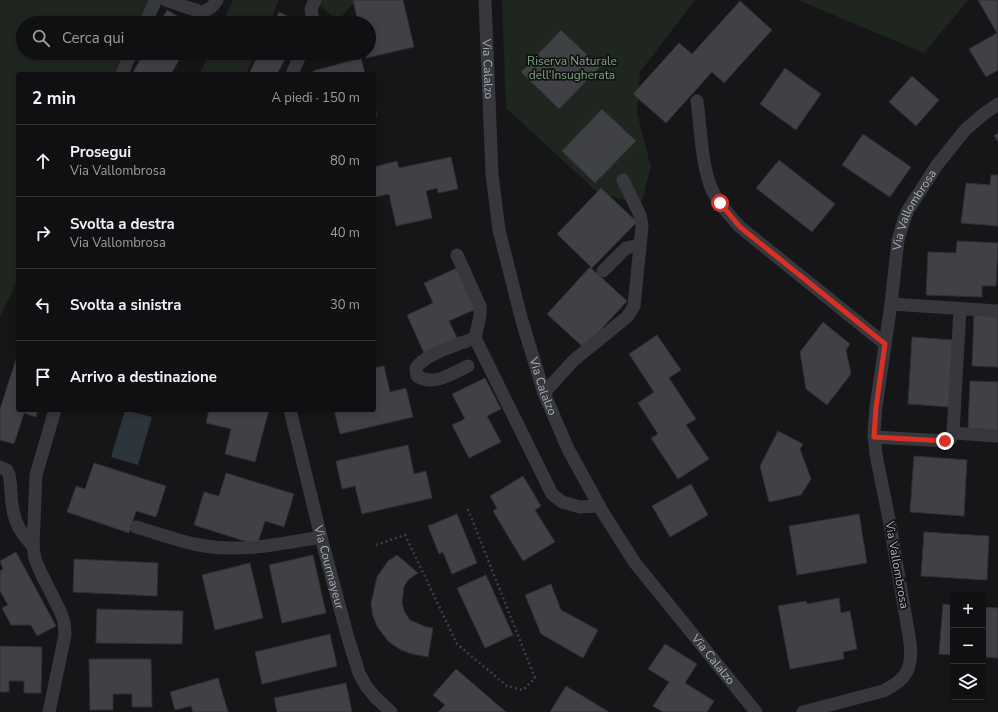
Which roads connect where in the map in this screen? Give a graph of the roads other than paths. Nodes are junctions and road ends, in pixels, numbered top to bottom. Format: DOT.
graph roads {
  1 [pos="156,0"];
  2 [pos="166,0"];
  3 [pos="217,0"];
  4 [pos="315,0"];
  5 [pos="485,0"];
  6 [pos="148,16"];
  7 [pos="312,16"];
  8 [pos="128,60"];
  9 [pos="298,60"];
  10 [pos="123,72"];
  11 [pos="293,72"];
  12 [pos="698,101"];
  13 [pos="998,104"];
  14 [pos="623,180"];
  15 [pos="639,245"];
  16 [pos="457,255"];
  17 [pos="603,271"];
  18 [pos="891,304"];
  19 [pos="960,309"];
  20 [pos="998,311"];
  21 [pos="475,338"];
  22 [pos="885,344"];
  23 [pos="468,366"];
  24 [pos="544,393"];
  25 [pos="54,412"];
  26 [pos="290,412"];
  27 [pos="953,433"];
  28 [pos="998,436"];
  29 [pos="874,437"];
  30 [pos="0,467"];
  31 [pos="599,506"];
  32 [pos="136,527"];
  33 [pos="321,537"];
  34 [pos="33,546"];
  35 [pos="50,712"];
  36 [pos="391,712"];
  37 [pos="756,712"];
  38 [pos="803,712"];
  1 -- 6 [label="street"];
  2 -- 3 [label="street"];
  4 -- 7 [label="street"];
  5 -- 24 [label="street, Via Calalzo"];
  8 -- 10 [label="street"];
  9 -- 11 [label="street"];
  12 -- 22 [label="street"];
  13 -- 18 [label="street, Via Vallombrosa"];
  14 -- 15 [label="street"];
  15 -- 17 [label="street"];
  15 -- 24 [label="street"];
  16 -- 21 [label="street"];
  18 -- 19 [label="street"];
  18 -- 22 [label="street, Via Vallombrosa"];
  19 -- 20 [label="street"];
  19 -- 27 [label="street"];
  21 -- 23 [label="street"];
  21 -- 31 [label="street"];
  22 -- 29 [label="street, Via Vallombrosa"];
  24 -- 31 [label="street, Via Calalzo"];
  25 -- 34 [label="street"];
  26 -- 33 [label="street, Via Courmayeur"];
  27 -- 28 [label="street"];
  27 -- 29 [label="street"];
  29 -- 38 [label="street, Via Vallombrosa"];
  30 -- 34 [label="street"];
  31 -- 37 [label="street, Via Calalzo"];
  32 -- 33 [label="street"];
  33 -- 36 [label="street, Via Courmayeur"];
  34 -- 35 [label="street"];
}
